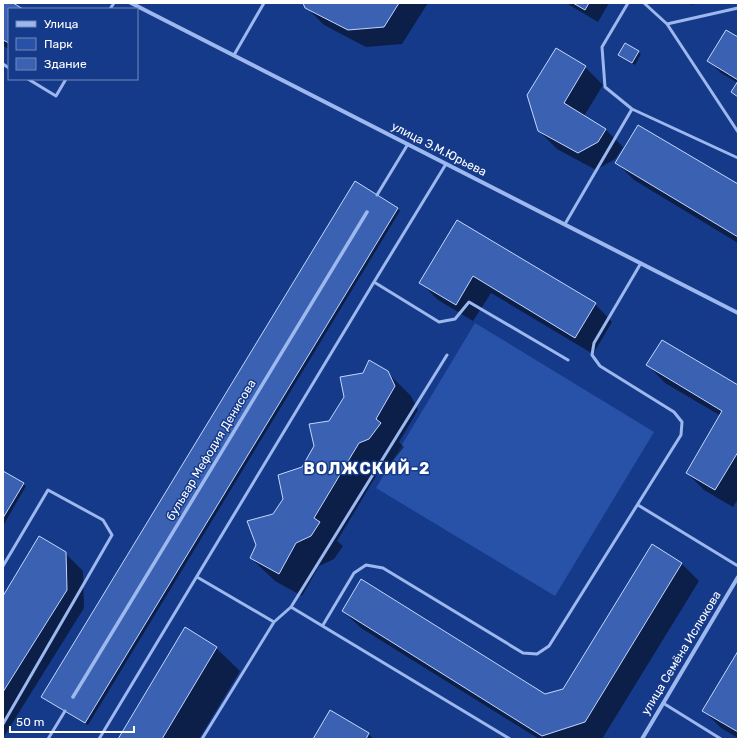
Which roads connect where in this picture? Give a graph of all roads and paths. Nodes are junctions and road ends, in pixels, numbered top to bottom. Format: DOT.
graph roads {
  1 [pos="131,3"];
  2 [pos="264,3"];
  3 [pos="628,3"];
  4 [pos="644,3"];
  5 [pos="738,8"];
  6 [pos="667,24"];
  7 [pos="234,55"];
  8 [pos="30,80"];
  9 [pos="65,80"];
  10 [pos="632,109"];
  11 [pos="738,132"];
  12 [pos="408,144"];
  13 [pos="738,158"];
  14 [pos="446,164"];
  15 [pos="377,195"];
  16 [pos="367,212"];
  17 [pos="565,224"];
  18 [pos="641,263"];
  19 [pos="374,282"];
  20 [pos="738,313"];
  21 [pos="447,354"];
  22 [pos="568,360"];
  23 [pos="638,504"];
  24 [pos="3,566"];
  25 [pos="738,566"];
  26 [pos="197,577"];
  27 [pos="738,577"];
  28 [pos="291,607"];
  29 [pos="274,622"];
  30 [pos="323,624"];
  31 [pos="73,697"];
  32 [pos="663,703"];
  33 [pos="65,711"];
  34 [pos="3,724"];
  35 [pos="48,739"];
  36 [pos="99,739"];
  37 [pos="202,739"];
  38 [pos="510,739"];
  39 [pos="642,739"];
  40 [pos="721,739"];
  1 -- 7 [label="street, улица Э.М.Юрьева"];
  2 -- 7 [label="lane"];
  3 -- 10 [label="lane"];
  4 -- 6 [label="lane"];
  5 -- 6 [label="lane"];
  6 -- 11 [label="lane"];
  7 -- 12 [label="street, улица Э.М.Юрьева"];
  8 -- 9 [label="lane"];
  10 -- 13 [label="lane"];
  10 -- 17 [label="lane"];
  12 -- 14 [label="street, улица Э.М.Юрьева"];
  12 -- 15 [label="lane"];
  14 -- 17 [label="street, улица Э.М.Юрьева"];
  14 -- 19 [label="lane"];
  16 -- 31 [label="street, бульвар Мефодия Денисова"];
  17 -- 18 [label="street, улица Э.М.Юрьева"];
  18 -- 20 [label="street, улица Э.М.Юрьева"];
  18 -- 23 [label="lane"];
  19 -- 22 [label="lane"];
  19 -- 26 [label="lane"];
  21 -- 28 [label="lane"];
  23 -- 25 [label="lane"];
  23 -- 30 [label="lane"];
  24 -- 34 [label="lane"];
  26 -- 29 [label="lane"];
  26 -- 36 [label="lane"];
  27 -- 32 [label="street, улица Семёна Ислюкова"];
  28 -- 29 [label="lane"];
  28 -- 30 [label="lane"];
  29 -- 37 [label="lane"];
  30 -- 38 [label="lane"];
  32 -- 39 [label="street, улица Семёна Ислюкова"];
  32 -- 40 [label="lane"];
  33 -- 35 [label="lane"];
}
